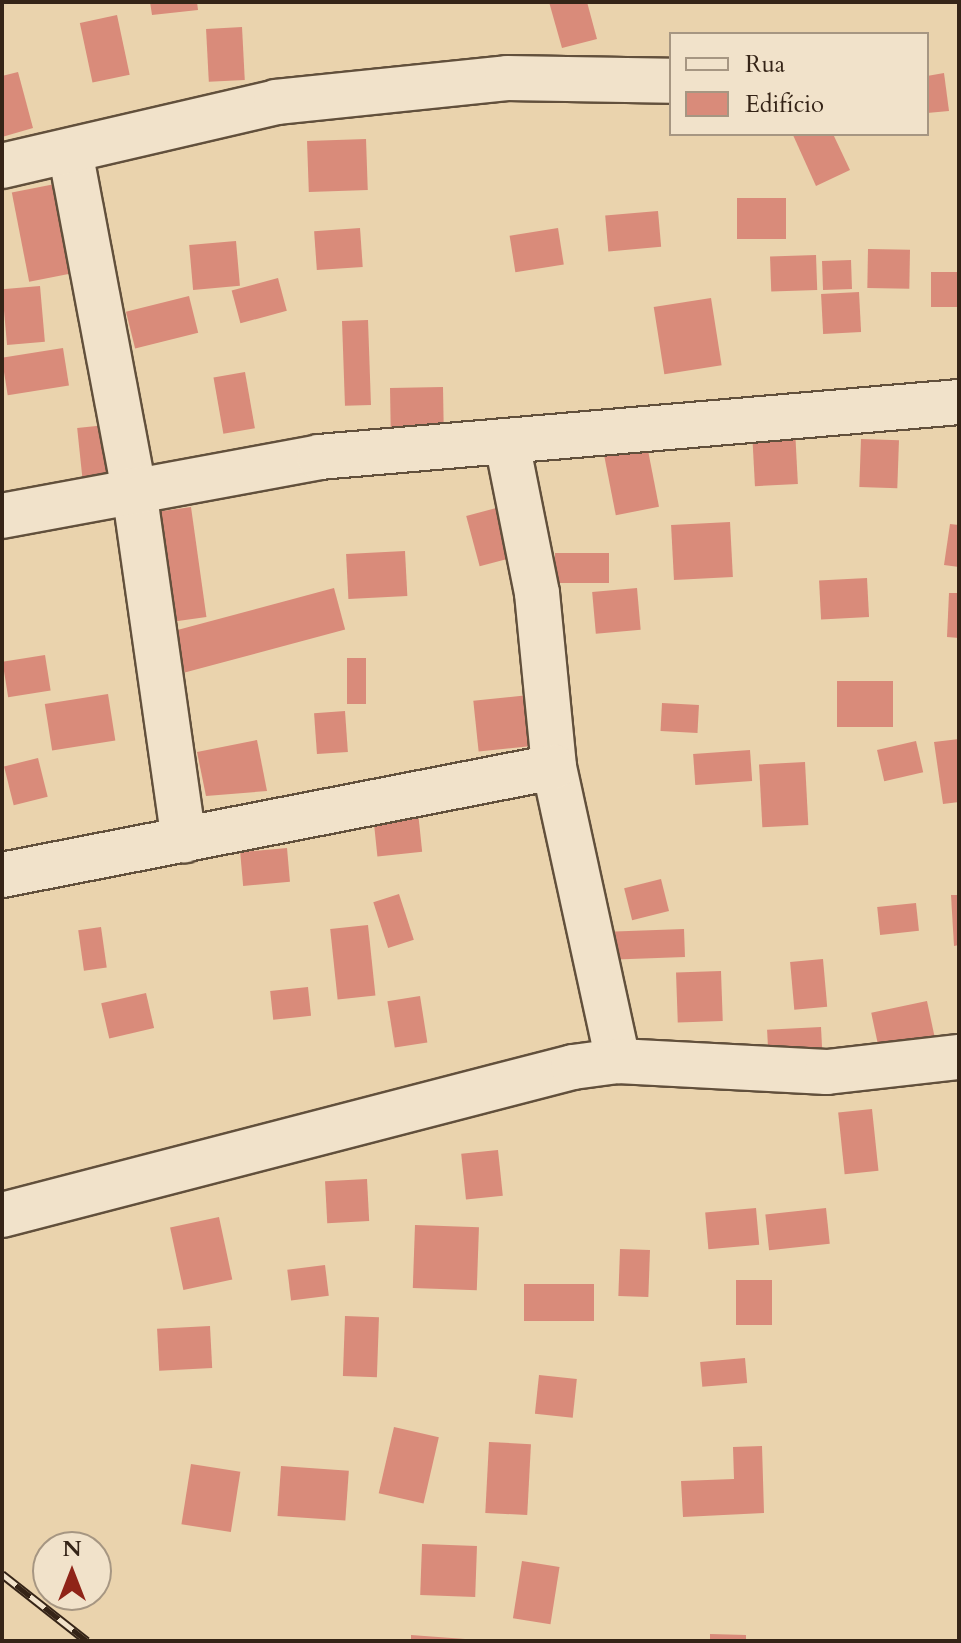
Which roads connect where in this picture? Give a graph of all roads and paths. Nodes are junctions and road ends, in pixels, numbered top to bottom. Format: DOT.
graph roads {
  1 [pos="669,81"];
  2 [pos="70,151"];
  3 [pos="2,166"];
  4 [pos="959,402"];
  5 [pos="507,443"];
  6 [pos="134,490"];
  7 [pos="2,516"];
  8 [pos="554,767"];
  9 [pos="184,840"];
  10 [pos="2,875"];
  11 [pos="959,1057"];
  12 [pos="618,1061"];
  13 [pos="2,1215"];
  1 -- 2 [label="street"];
  2 -- 3 [label="street"];
  2 -- 6 [label="street"];
  4 -- 5 [label="street"];
  5 -- 6 [label="street"];
  5 -- 8 [label="street"];
  6 -- 7 [label="street"];
  6 -- 9 [label="street"];
  8 -- 9 [label="street"];
  8 -- 12 [label="street"];
  9 -- 10 [label="street"];
  11 -- 12 [label="street"];
  12 -- 13 [label="street"];
}
